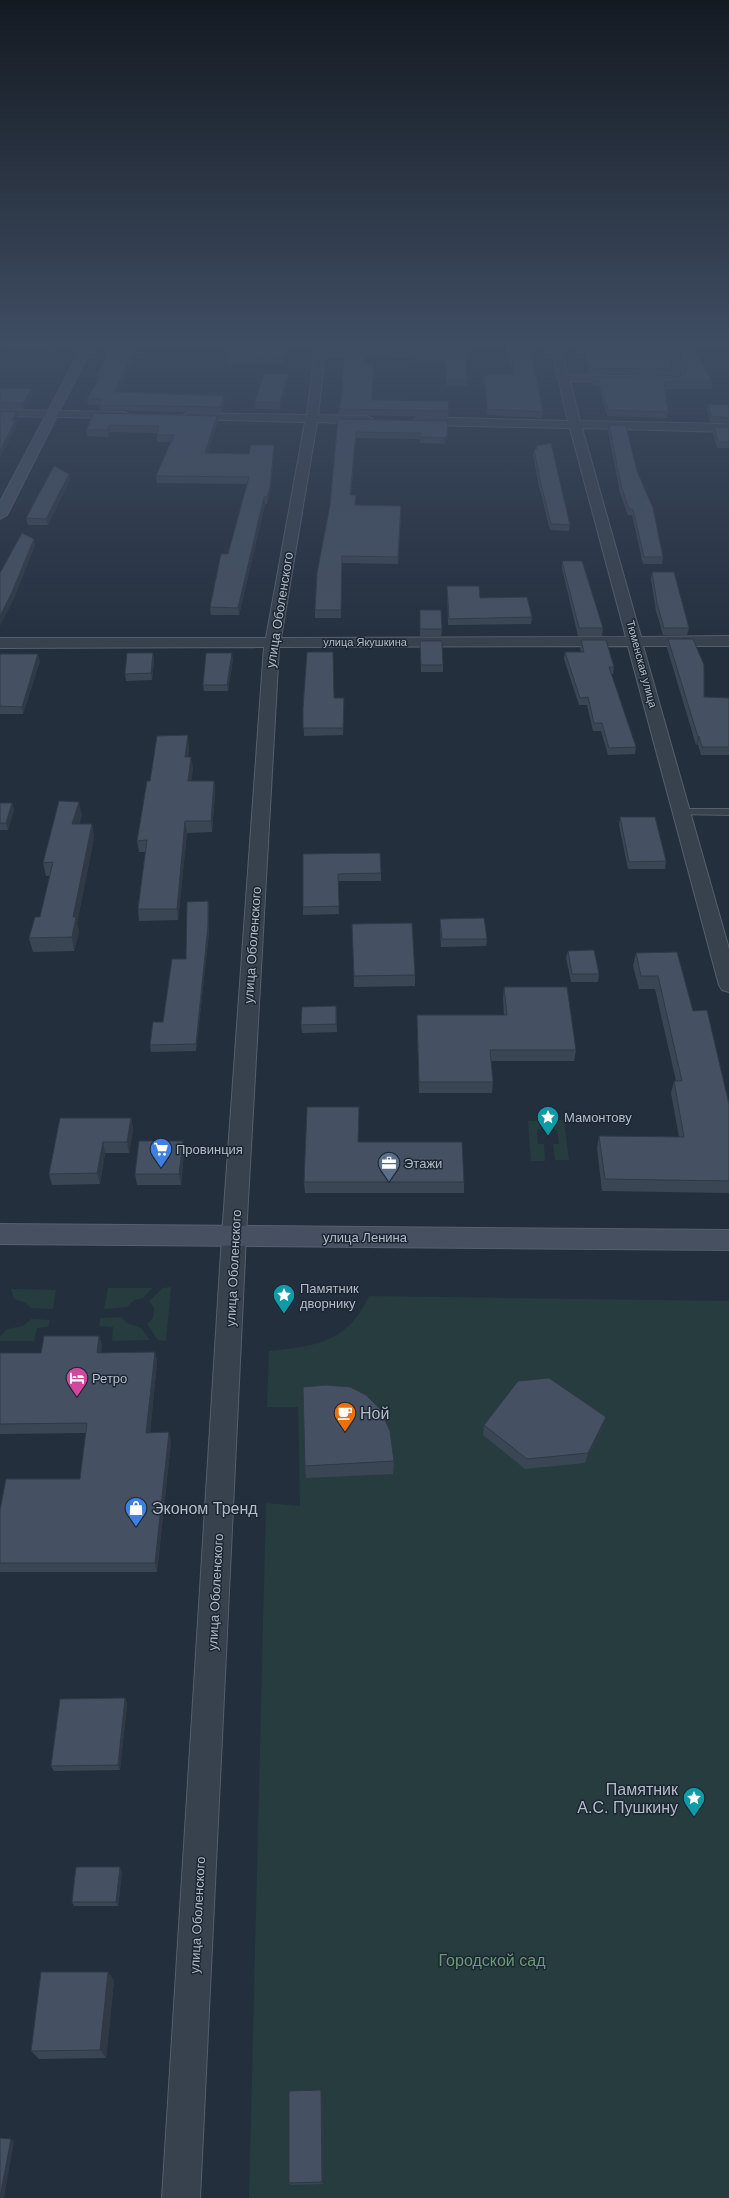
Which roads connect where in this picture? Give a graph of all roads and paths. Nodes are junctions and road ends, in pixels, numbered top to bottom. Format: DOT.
graph roads {
  1 [pos="36,446"];
  2 [pos="307,446"];
  3 [pos="581,446"];
  4 [pos="0,515"];
  5 [pos="636,641"];
  6 [pos="729,641"];
  7 [pos="271,642"];
  8 [pos="0,643"];
  9 [pos="682,812"];
  10 [pos="729,812"];
  11 [pos="726,966"];
  12 [pos="729,985"];
  13 [pos="0,1234"];
  14 [pos="234,1236"];
  15 [pos="729,1240"];
  16 [pos="181,2198"];
  1 -- 4 [label="street"];
  2 -- 7 [label="street, улица Оболенского"];
  3 -- 5 [label="street, Тюменская улица"];
  5 -- 6 [label="street, улица Якушкина"];
  5 -- 7 [label="street, улица Якушкина"];
  5 -- 9 [label="street, Тюменская улица"];
  7 -- 8 [label="street, улица Якушкина"];
  7 -- 14 [label="street, улица Оболенского"];
  9 -- 10 [label="lane"];
  9 -- 11 [label="street, Тюменская улица"];
  11 -- 12 [label="street, Тюменская улица"];
  13 -- 14 [label="street, улица Ленина"];
  14 -- 15 [label="street, улица Ленина"];
  14 -- 16 [label="street, улица Оболенского"];
}
